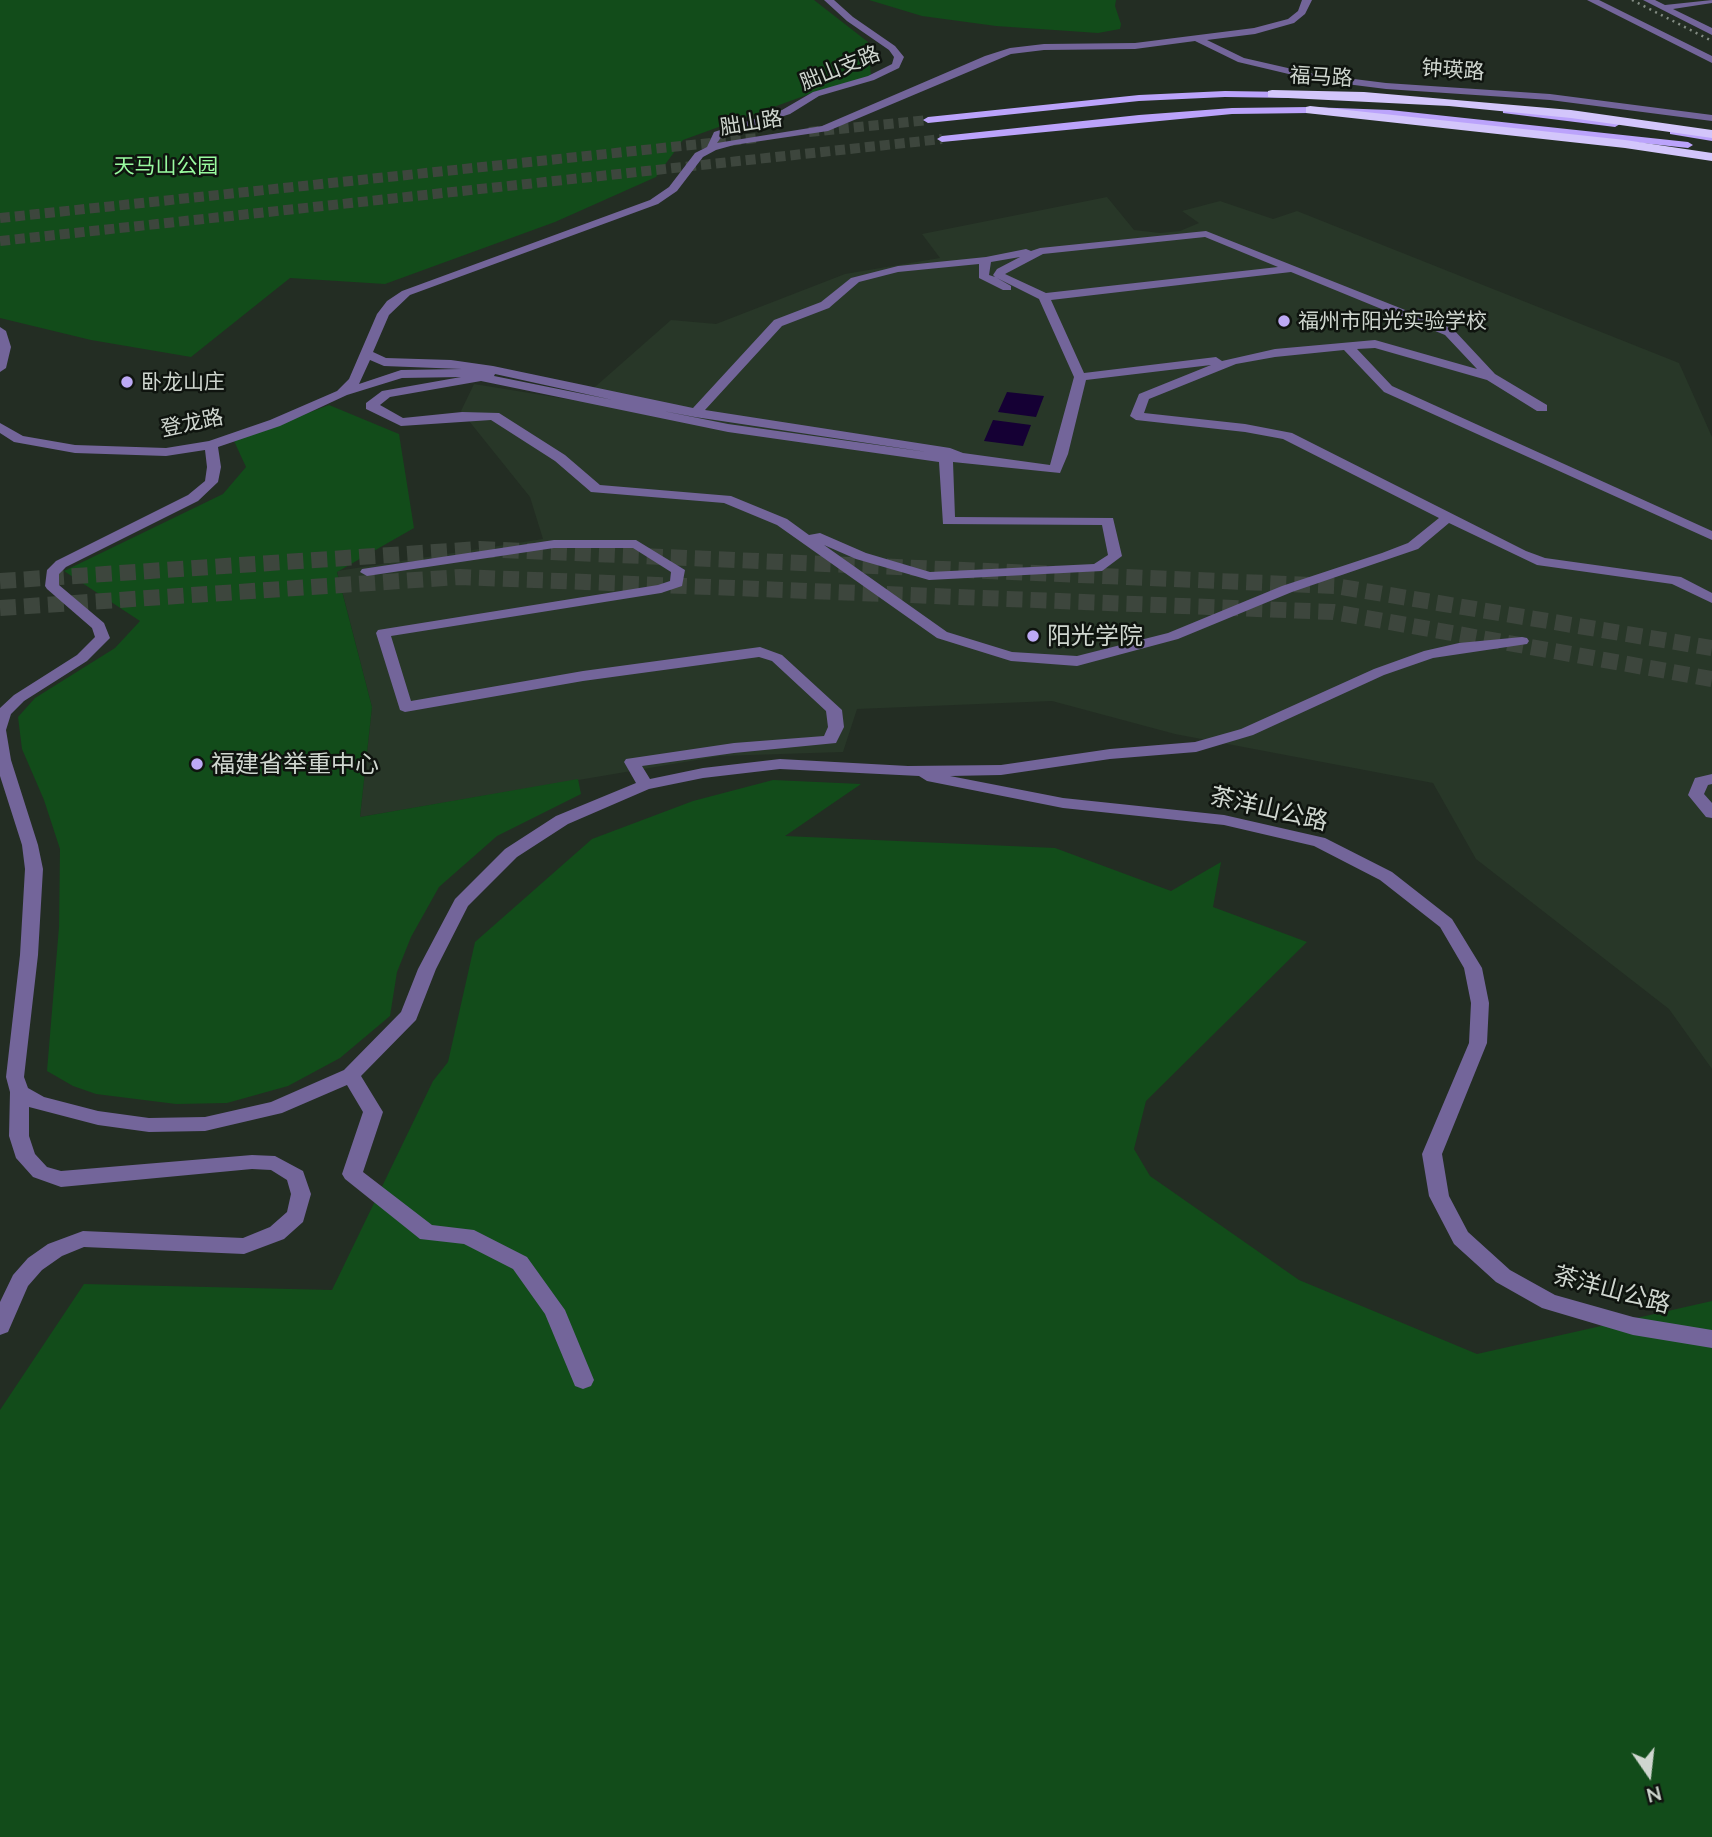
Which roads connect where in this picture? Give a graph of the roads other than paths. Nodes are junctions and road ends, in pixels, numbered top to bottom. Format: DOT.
graph roads {
  1 [pos="829,0"];
  2 [pos="1307,0"];
  3 [pos="1592,0"];
  4 [pos="1648,0"];
  5 [pos="1712,0"];
  6 [pos="1664,8"];
  7 [pos="1255,31"];
  8 [pos="1712,32"];
  9 [pos="1198,39"];
  10 [pos="1135,46"];
  11 [pos="1186,50"];
  12 [pos="1199,51"];
  13 [pos="1241,60"];
  14 [pos="1712,60"];
  15 [pos="1272,94"];
  16 [pos="1041,108"];
  17 [pos="1310,110"];
  18 [pos="972,115"];
  19 [pos="1712,118"];
  20 [pos="928,120"];
  21 [pos="1014,121"];
  22 [pos="1058,127"];
  23 [pos="986,134"];
  24 [pos="1712,136"];
  25 [pos="942,139"];
  26 [pos="1625,144"];
  27 [pos="1712,148"];
  28 [pos="712,149"];
  29 [pos="1712,157"];
  30 [pos="1712,163"];
  31 [pos="1040,251"];
  32 [pos="969,253"];
  33 [pos="986,260"];
  34 [pos="898,269"];
  35 [pos="1293,269"];
  36 [pos="1020,295"];
  37 [pos="1044,297"];
  38 [pos="0,331"];
  39 [pos="1349,347"];
  40 [pos="365,353"];
  41 [pos="1275,353"];
  42 [pos="0,368"];
  43 [pos="420,368"];
  44 [pos="358,372"];
  45 [pos="489,373"];
  46 [pos="1080,377"];
  47 [pos="1491,377"];
  48 [pos="341,394"];
  49 [pos="614,401"];
  50 [pos="1542,408"];
  51 [pos="695,413"];
  52 [pos="742,426"];
  53 [pos="0,427"];
  54 [pos="211,445"];
  55 [pos="953,458"];
  56 [pos="1448,517"];
  57 [pos="782,522"];
  58 [pos="1712,536"];
  59 [pos="367,572"];
  60 [pos="1712,599"];
  61 [pos="1522,641"];
  62 [pos="0,731"];
  63 [pos="908,771"];
  64 [pos="1712,779"];
  65 [pos="645,785"];
  66 [pos="1712,813"];
  67 [pos="351,1075"];
  68 [pos="20,1092"];
  69 [pos="0,1326"];
  70 [pos="1712,1339"];
  71 [pos="583,1380"];
  1 -- 28 [label="street, 胐山支路"];
  2 -- 7 [label="street"];
  3 -- 14 [label="street"];
  4 -- 6 [label="street"];
  5 -- 6 [label="street"];
  6 -- 8 [label="street"];
  7 -- 9 [label="street, 胐山路"];
  7 -- 13 [label="street"];
  9 -- 10 [label="street, 胐山路"];
  9 -- 13 [label="street, 钟瑛路"];
  10 -- 11 [label="street"];
  10 -- 28 [label="street, 胐山路"];
  12 -- 13 [label="street"];
  13 -- 19 [label="street, 钟瑛路"];
  15 -- 16 [label="main road, 福马路"];
  15 -- 24 [label="highway"];
  16 -- 18 [label="main road, 福马路"];
  16 -- 21 [label="main road"];
  16 -- 22 [label="main road"];
  17 -- 22 [label="main road, 福马路"];
  17 -- 26 [label="highway"];
  17 -- 27 [label="main road, 福马路"];
  18 -- 20 [label="main road, 福马路"];
  18 -- 21 [label="main road"];
  18 -- 23 [label="main road"];
  21 -- 22 [label="main road"];
  21 -- 23 [label="main road"];
  22 -- 23 [label="main road, 福马路"];
  23 -- 25 [label="main road, 福马路"];
  26 -- 29 [label="highway"];
  26 -- 30 [label="highway"];
  28 -- 40 [label="street, 胐山路"];
  31 -- 33 [label="street"];
  31 -- 35 [label="street"];
  31 -- 37 [label="street"];
  32 -- 34 [label="street"];
  33 -- 34 [label="street"];
  33 -- 36 [label="street"];
  34 -- 51 [label="street"];
  35 -- 37 [label="street"];
  35 -- 47 [label="street"];
  37 -- 46 [label="street"];
  38 -- 42 [label="street"];
  39 -- 41 [label="street"];
  39 -- 47 [label="street"];
  39 -- 58 [label="street"];
  40 -- 43 [label="street"];
  40 -- 44 [label="street, 登龙路"];
  41 -- 46 [label="street"];
  41 -- 56 [label="street"];
  43 -- 44 [label="street"];
  43 -- 45 [label="street"];
  43 -- 48 [label="street"];
  44 -- 48 [label="street, 登龙路"];
  45 -- 49 [label="street"];
  45 -- 57 [label="street"];
  46 -- 55 [label="street"];
  47 -- 50 [label="street"];
  48 -- 54 [label="street, 登龙路"];
  49 -- 51 [label="street"];
  49 -- 52 [label="street"];
  51 -- 52 [label="street"];
  52 -- 55 [label="street"];
  53 -- 54 [label="street, 登龙路"];
  54 -- 62 [label="street"];
  55 -- 57 [label="street"];
  56 -- 57 [label="street"];
  56 -- 60 [label="street"];
  59 -- 65 [label="street"];
  61 -- 63 [label="street"];
  62 -- 68 [label="street"];
  63 -- 65 [label="street"];
  63 -- 70 [label="street, 茶洋山公路"];
  64 -- 66 [label="street"];
  65 -- 67 [label="street"];
  67 -- 68 [label="street"];
  67 -- 71 [label="street"];
  68 -- 69 [label="street"];
}
